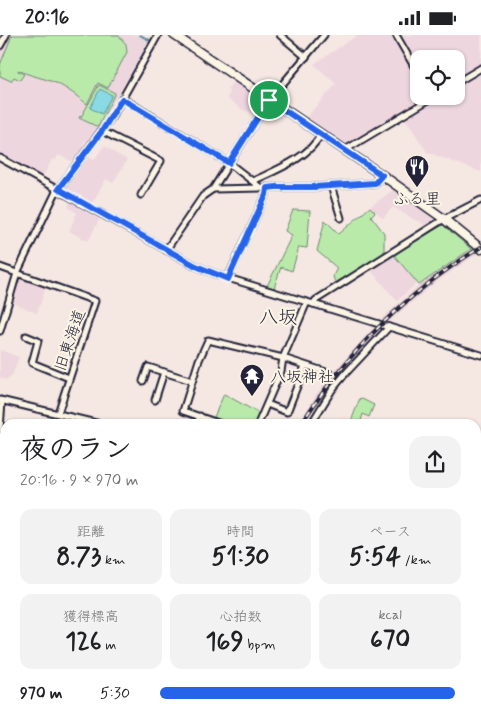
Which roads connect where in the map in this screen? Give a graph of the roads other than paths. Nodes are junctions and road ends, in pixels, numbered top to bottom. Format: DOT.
graph roads {
  1 [pos="6,35"];
  2 [pos="158,35"];
  3 [pos="174,35"];
  4 [pos="280,35"];
  5 [pos="324,35"];
  6 [pos="396,35"];
  7 [pos="0,46"];
  8 [pos="306,57"];
  9 [pos="410,59"];
  10 [pos="481,68"];
  11 [pos="465,78"];
  12 [pos="122,99"];
  13 [pos="269,100"];
  14 [pos="420,105"];
  15 [pos="102,131"];
  16 [pos="321,134"];
  17 [pos="345,150"];
  18 [pos="0,158"];
  19 [pos="229,163"];
  20 [pos="382,175"];
  21 [pos="253,181"];
  22 [pos="138,185"];
  23 [pos="331,186"];
  24 [pos="264,188"];
  25 [pos="58,189"];
  26 [pos="144,189"];
  27 [pos="213,189"];
  28 [pos="141,195"];
  29 [pos="481,200"];
  30 [pos="341,218"];
  31 [pos="444,219"];
  32 [pos="481,249"];
  33 [pos="166,250"];
  34 [pos="0,267"];
  35 [pos="17,273"];
  36 [pos="228,279"];
  37 [pos="310,303"];
  38 [pos="389,327"];
  39 [pos="0,331"];
  40 [pos="26,336"];
  41 [pos="481,355"];
  42 [pos="283,359"];
  43 [pos="305,365"];
  44 [pos="164,372"];
  45 [pos="329,373"];
  46 [pos="69,379"];
  47 [pos="143,381"];
  48 [pos="192,381"];
  49 [pos="1,400"];
  50 [pos="155,401"];
  51 [pos="267,404"];
  52 [pos="58,413"];
  53 [pos="200,416"];
  54 [pos="0,419"];
  55 [pos="81,419"];
  56 [pos="199,419"];
  57 [pos="208,419"];
  58 [pos="260,419"];
  59 [pos="314,419"];
  1 -- 7 [label="street"];
  2 -- 12 [label="street"];
  3 -- 13 [label="main road"];
  4 -- 8 [label="street"];
  5 -- 8 [label="street"];
  6 -- 9 [label="street"];
  8 -- 13 [label="street"];
  10 -- 11 [label="street"];
  12 -- 15 [label="street"];
  12 -- 19 [label="street"];
  13 -- 16 [label="main road"];
  13 -- 19 [label="street"];
  14 -- 17 [label="street"];
  15 -- 25 [label="street"];
  15 -- 26 [label="street"];
  16 -- 17 [label="main road"];
  16 -- 21 [label="street"];
  17 -- 20 [label="main road"];
  18 -- 25 [label="street"];
  19 -- 21 [label="street"];
  19 -- 27 [label="street"];
  20 -- 23 [label="street"];
  20 -- 31 [label="main road"];
  21 -- 24 [label="street"];
  22 -- 26 [label="street"];
  23 -- 24 [label="street"];
  23 -- 30 [label="street"];
  24 -- 27 [label="street"];
  24 -- 36 [label="street"];
  25 -- 33 [label="street"];
  25 -- 35 [label="street"];
  26 -- 28 [label="street"];
  27 -- 33 [label="street"];
  29 -- 31 [label="street"];
  31 -- 32 [label="main road"];
  31 -- 37 [label="street"];
  33 -- 36 [label="street"];
  34 -- 35 [label="street, 旧東海道"];
  35 -- 39 [label="street"];
  35 -- 46 [label="street, 旧東海道"];
  36 -- 37 [label="street"];
  37 -- 38 [label="street"];
  37 -- 42 [label="street"];
  38 -- 41 [label="street"];
  38 -- 59 [label="street"];
  40 -- 46 [label="street"];
  42 -- 43 [label="street"];
  42 -- 48 [label="street"];
  42 -- 51 [label="street"];
  43 -- 45 [label="street"];
  43 -- 51 [label="street"];
  44 -- 47 [label="street"];
  44 -- 48 [label="street"];
  44 -- 50 [label="street"];
  46 -- 52 [label="street, 旧東海道"];
  48 -- 53 [label="street"];
  49 -- 52 [label="street"];
  49 -- 54 [label="street"];
  51 -- 58 [label="street"];
  52 -- 55 [label="street"];
  53 -- 56 [label="street"];
  53 -- 57 [label="street"];
}
